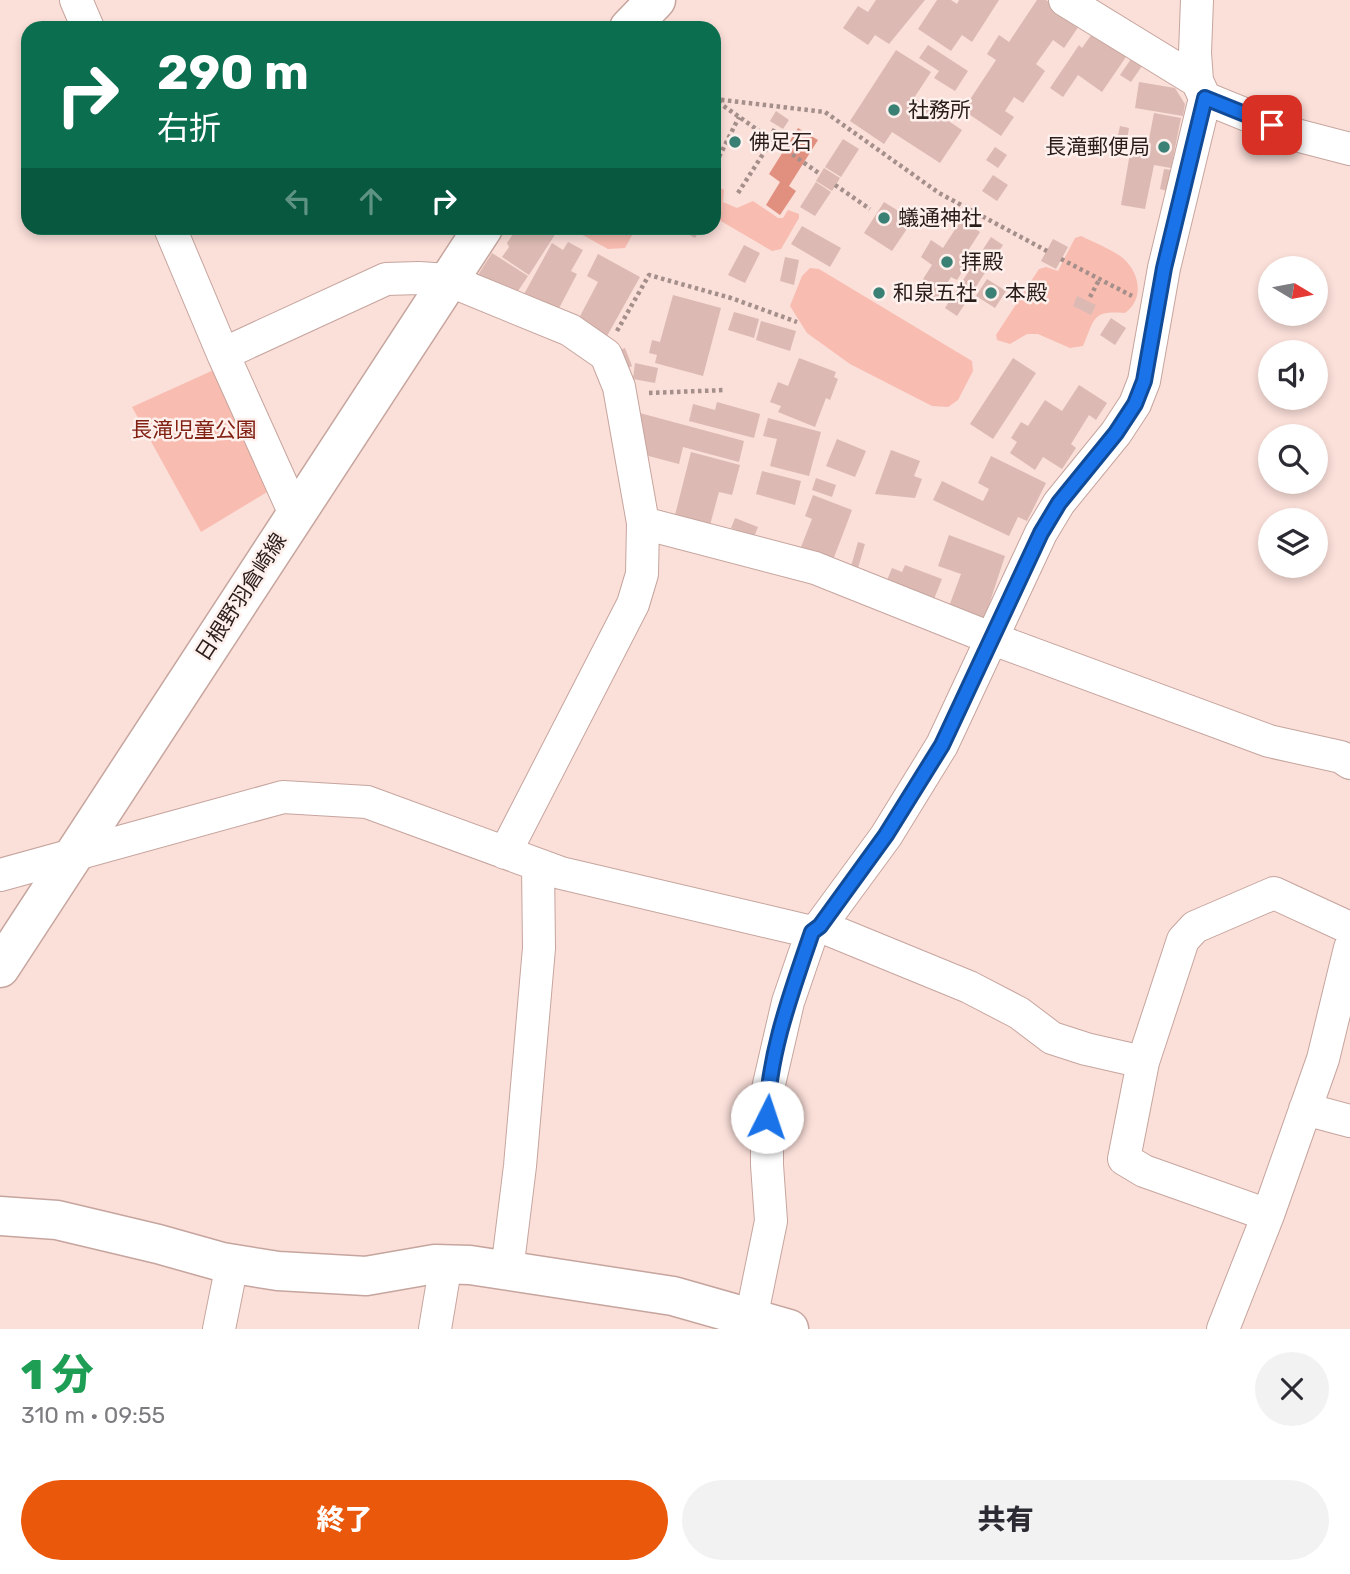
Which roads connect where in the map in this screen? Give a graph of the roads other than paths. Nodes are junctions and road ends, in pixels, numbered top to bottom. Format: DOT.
graph roads {
  1 [pos="76,0"];
  2 [pos="656,0"];
  3 [pos="1065,0"];
  4 [pos="1197,0"];
  5 [pos="85,21"];
  6 [pos="636,21"];
  7 [pos="1201,89"];
  8 [pos="1350,149"];
  9 [pos="173,235"];
  10 [pos="478,235"];
  11 [pos="448,280"];
  12 [pos="223,354"];
  13 [pos="295,514"];
  14 [pos="643,523"];
  15 [pos="993,639"];
  16 [pos="1350,764"];
  17 [pos="505,853"];
  18 [pos="73,855"];
  19 [pos="538,865"];
  20 [pos="0,875"];
  21 [pos="1350,928"];
  22 [pos="816,929"];
  23 [pos="1350,948"];
  24 [pos="0,968"];
  25 [pos="1143,1062"];
  26 [pos="1305,1109"];
  27 [pos="1350,1121"];
  28 [pos="1268,1215"];
  29 [pos="0,1216"];
  30 [pos="446,1263"];
  31 [pos="232,1264"];
  32 [pos="507,1270"];
  33 [pos="732,1320"];
  34 [pos="219,1329"];
  35 [pos="435,1329"];
  36 [pos="789,1329"];
  37 [pos="1223,1329"];
  1 -- 5 [label="street"];
  2 -- 6 [label="main road"];
  3 -- 7 [label="street"];
  4 -- 7 [label="street"];
  7 -- 8 [label="street"];
  7 -- 15 [label="street"];
  9 -- 12 [label="street"];
  10 -- 11 [label="main road, 日根野羽倉崎線"];
  11 -- 12 [label="street"];
  11 -- 13 [label="main road, 日根野羽倉崎線"];
  11 -- 14 [label="street"];
  12 -- 13 [label="street"];
  13 -- 18 [label="main road, 日根野羽倉崎線"];
  14 -- 15 [label="street"];
  14 -- 17 [label="street"];
  15 -- 16 [label="street"];
  15 -- 22 [label="street"];
  17 -- 18 [label="street"];
  17 -- 19 [label="street"];
  18 -- 20 [label="street"];
  18 -- 24 [label="main road, 日根野羽倉崎線"];
  19 -- 22 [label="street"];
  19 -- 32 [label="street"];
  21 -- 25 [label="street"];
  22 -- 25 [label="street"];
  22 -- 33 [label="street"];
  23 -- 26 [label="street"];
  25 -- 28 [label="street"];
  26 -- 27 [label="street"];
  26 -- 28 [label="street"];
  28 -- 37 [label="street"];
  29 -- 31 [label="main road"];
  30 -- 31 [label="main road"];
  30 -- 32 [label="main road"];
  30 -- 35 [label="street"];
  31 -- 34 [label="street"];
  32 -- 33 [label="main road"];
  33 -- 36 [label="main road"];
}
